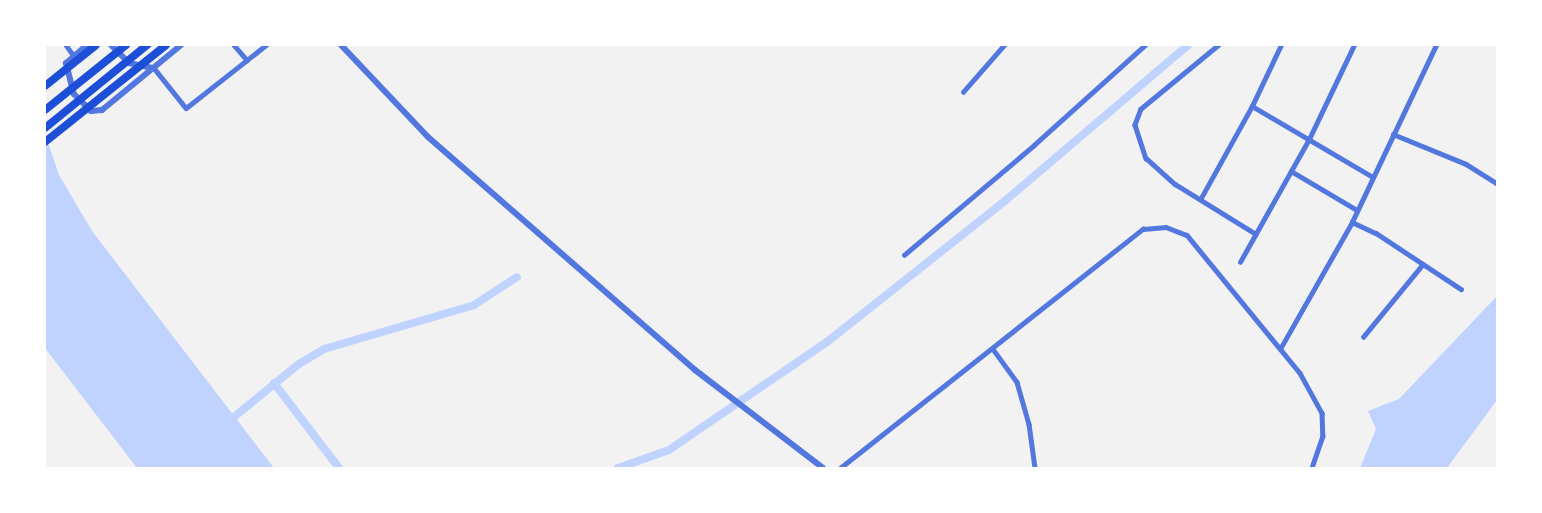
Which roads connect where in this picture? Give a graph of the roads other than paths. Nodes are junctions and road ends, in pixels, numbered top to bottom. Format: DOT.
graph roads {
  1 [pos="66,45"];
  2 [pos="87,45"];
  3 [pos="96,45"];
  4 [pos="111,45"];
  5 [pos="126,45"];
  6 [pos="147,45"];
  7 [pos="164,45"];
  8 [pos="181,45"];
  9 [pos="234,45"];
  10 [pos="266,45"];
  11 [pos="341,45"];
  12 [pos="1004,45"];
  13 [pos="1144,45"];
  14 [pos="1219,45"];
  15 [pos="1281,45"];
  16 [pos="1354,45"];
  17 [pos="1436,45"];
  18 [pos="170,54"];
  19 [pos="74,56"];
  20 [pos="247,60"];
  21 [pos="154,68"];
  22 [pos="45,86"];
  23 [pos="963,92"];
  24 [pos="1252,106"];
  25 [pos="45,110"];
  26 [pos="45,128"];
  27 [pos="1394,134"];
  28 [pos="1309,140"];
  29 [pos="45,142"];
  30 [pos="1292,171"];
  31 [pos="1373,177"];
  32 [pos="1497,183"];
  33 [pos="1201,198"];
  34 [pos="1357,210"];
  35 [pos="1352,222"];
  36 [pos="1256,234"];
  37 [pos="904,255"];
  38 [pos="1240,262"];
  39 [pos="1423,264"];
  40 [pos="1461,289"];
  41 [pos="1363,338"];
  42 [pos="993,349"];
  43 [pos="1280,349"];
  44 [pos="823,468"];
  45 [pos="840,468"];
  46 [pos="1035,468"];
  47 [pos="1312,468"];
  1 -- 19 [label="street"];
  2 -- 19 [label="street"];
  3 -- 22 [label="main road"];
  4 -- 21 [label="street"];
  5 -- 25 [label="main road"];
  6 -- 26 [label="main road"];
  7 -- 18 [label="street"];
  7 -- 29 [label="main road"];
  8 -- 18 [label="street"];
  9 -- 20 [label="street"];
  10 -- 20 [label="street"];
  11 -- 44 [label="street"];
  12 -- 23 [label="street"];
  13 -- 37 [label="street"];
  14 -- 33 [label="street"];
  15 -- 24 [label="street"];
  16 -- 28 [label="street"];
  17 -- 27 [label="street"];
  18 -- 21 [label="street"];
  19 -- 21 [label="street"];
  20 -- 21 [label="street"];
  24 -- 28 [label="street"];
  24 -- 33 [label="street"];
  27 -- 31 [label="street"];
  27 -- 32 [label="street"];
  28 -- 30 [label="street"];
  28 -- 31 [label="street"];
  30 -- 34 [label="street"];
  30 -- 36 [label="street"];
  31 -- 34 [label="street"];
  33 -- 36 [label="street"];
  34 -- 35 [label="street"];
  35 -- 39 [label="street"];
  35 -- 43 [label="street"];
  36 -- 38 [label="street"];
  39 -- 40 [label="street"];
  39 -- 41 [label="street"];
  42 -- 43 [label="street"];
  42 -- 45 [label="street"];
  42 -- 46 [label="street"];
  43 -- 47 [label="street"];
}
